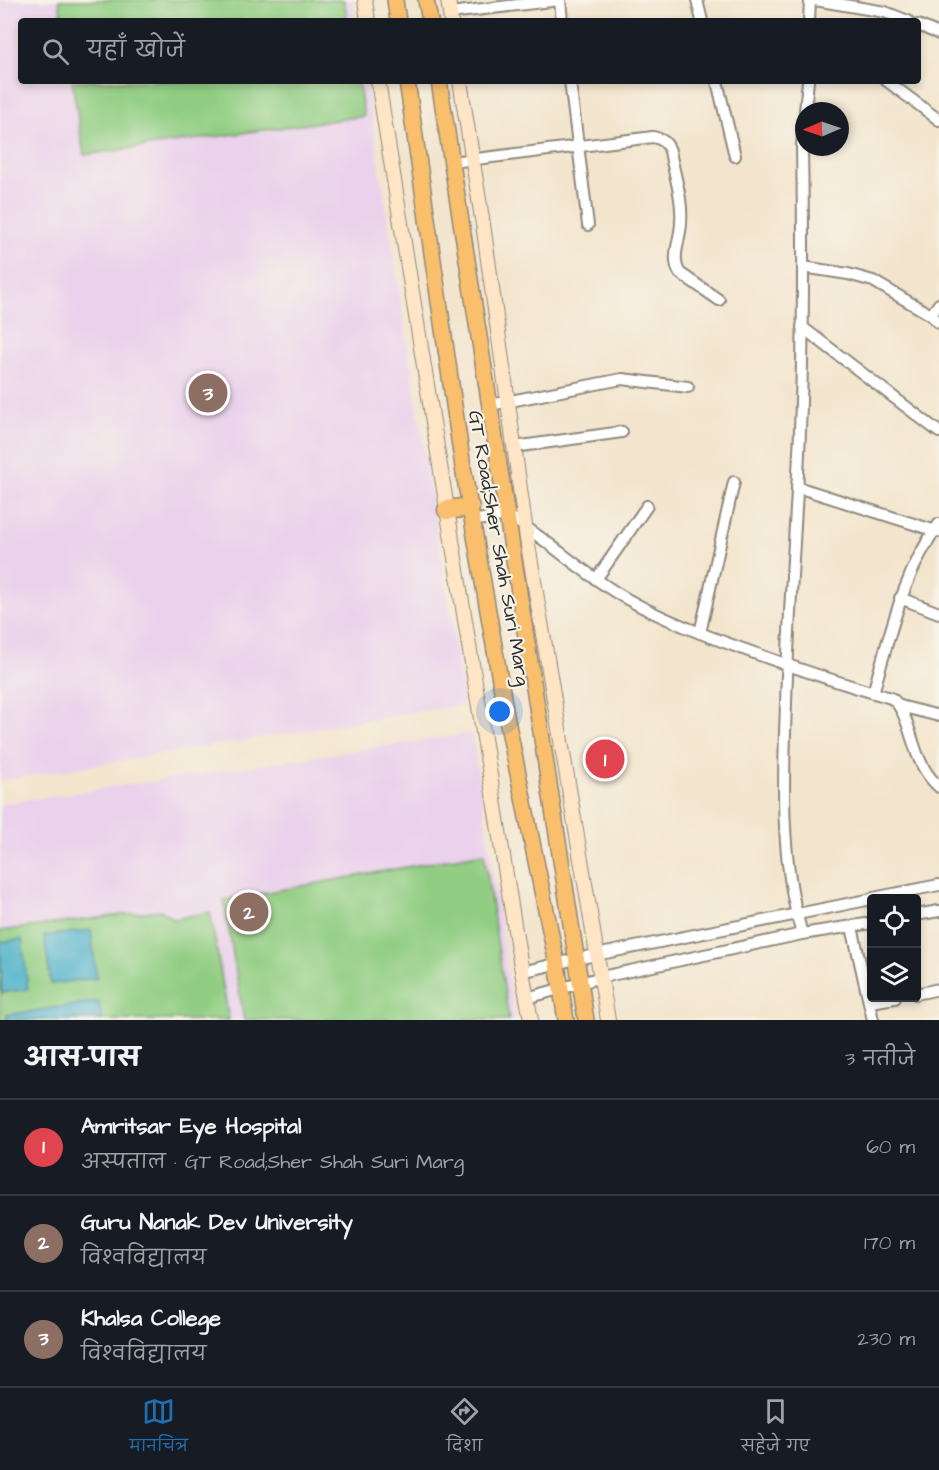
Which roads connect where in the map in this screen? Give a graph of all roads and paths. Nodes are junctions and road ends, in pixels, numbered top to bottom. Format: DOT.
graph roads {
  1 [pos="365,0"];
  2 [pos="395,0"];
  3 [pos="426,0"];
  4 [pos="560,0"];
  5 [pos="697,0"];
  6 [pos="810,0"];
  7 [pos="815,0"];
  8 [pos="887,0"];
  9 [pos="450,11"];
  10 [pos="885,12"];
  11 [pos="368,18"];
  12 [pos="398,18"];
  13 [pos="429,18"];
  14 [pos="562,18"];
  15 [pos="701,18"];
  16 [pos="809,18"];
  17 [pos="900,18"];
  18 [pos="921,26"];
  19 [pos="939,33"];
  20 [pos="378,84"];
  21 [pos="407,84"];
  22 [pos="439,84"];
  23 [pos="460,84"];
  24 [pos="570,84"];
  25 [pos="718,84"];
  26 [pos="808,84"];
  27 [pos="891,84"];
  28 [pos="806,102"];
  29 [pos="939,120"];
  30 [pos="578,148"];
  31 [pos="735,156"];
  32 [pos="802,156"];
  33 [pos="472,158"];
  34 [pos="452,162"];
  35 [pos="588,225"];
  36 [pos="803,267"];
  37 [pos="719,300"];
  38 [pos="939,304"];
  39 [pos="935,319"];
  40 [pos="802,327"];
  41 [pos="688,387"];
  42 [pos="507,400"];
  43 [pos="490,405"];
  44 [pos="622,432"];
  45 [pos="939,432"];
  46 [pos="514,447"];
  47 [pos="734,482"];
  48 [pos="797,487"];
  49 [pos="647,506"];
  50 [pos="447,510"];
  51 [pos="471,514"];
  52 [pos="507,515"];
  53 [pos="525,525"];
  54 [pos="937,529"];
  55 [pos="597,578"];
  56 [pos="900,598"];
  57 [pos="939,613"];
  58 [pos="700,633"];
  59 [pos="787,665"];
  60 [pos="873,693"];
  61 [pos="900,706"];
  62 [pos="939,716"];
  63 [pos="939,787"];
  64 [pos="939,885"];
  65 [pos="896,894"];
  66 [pos="867,900"];
  67 [pos="939,911"];
  68 [pos="921,914"];
  69 [pos="796,915"];
  70 [pos="867,924"];
  71 [pos="852,927"];
  72 [pos="801,934"];
  73 [pos="597,955"];
  74 [pos="576,959"];
  75 [pos="557,964"];
  76 [pos="522,972"];
  77 [pos="602,977"];
  78 [pos="580,984"];
  79 [pos="561,989"];
  80 [pos="939,989"];
  81 [pos="867,990"];
  82 [pos="921,993"];
  83 [pos="527,998"];
  84 [pos="870,1002"];
  85 [pos="531,1020"];
  86 [pos="566,1020"];
  87 [pos="586,1020"];
  88 [pos="608,1020"];
  89 [pos="873,1020"];
  1 -- 11 [label="main road"];
  2 -- 12 [label="main road"];
  3 -- 13 [label="main road"];
  4 -- 9 [label="street"];
  4 -- 14 [label="street"];
  5 -- 15 [label="street"];
  6 -- 16 [label="street"];
  7 -- 10 [label="street"];
  8 -- 10 [label="street"];
  10 -- 17 [label="street"];
  18 -- 19 [label="street"];
  20 -- 50 [label="main road"];
  21 -- 51 [label="main road, GT Road;Sher Shah Suri Marg"];
  22 -- 34 [label="main road, GT Road;Sher Shah Suri Marg"];
  23 -- 33 [label="main road"];
  24 -- 30 [label="street"];
  25 -- 31 [label="street"];
  26 -- 28 [label="street"];
  27 -- 29 [label="street"];
  30 -- 33 [label="street"];
  30 -- 35 [label="street"];
  30 -- 37 [label="street"];
  32 -- 36 [label="street"];
  33 -- 34 [label="street"];
  33 -- 42 [label="main road"];
  34 -- 43 [label="main road, GT Road;Sher Shah Suri Marg"];
  36 -- 39 [label="street"];
  36 -- 40 [label="street"];
  38 -- 39 [label="street"];
  40 -- 45 [label="street"];
  40 -- 48 [label="street"];
  41 -- 42 [label="street"];
  42 -- 43 [label="street"];
  42 -- 46 [label="main road"];
  43 -- 52 [label="main road, GT Road;Sher Shah Suri Marg"];
  44 -- 46 [label="street"];
  46 -- 53 [label="main road"];
  47 -- 58 [label="street"];
  48 -- 54 [label="street"];
  48 -- 59 [label="street"];
  49 -- 55 [label="street"];
  50 -- 51 [label="highway"];
  50 -- 76 [label="main road"];
  51 -- 52 [label="street"];
  51 -- 75 [label="main road, GT Road;Sher Shah Suri Marg"];
  52 -- 53 [label="street"];
  52 -- 74 [label="main road, GT Road;Sher Shah Suri Marg"];
  53 -- 55 [label="street"];
  53 -- 73 [label="main road"];
  54 -- 56 [label="street"];
  55 -- 58 [label="street"];
  56 -- 57 [label="street"];
  56 -- 60 [label="street"];
  58 -- 59 [label="street"];
  59 -- 60 [label="street"];
  59 -- 69 [label="street"];
  60 -- 61 [label="street"];
  61 -- 62 [label="street"];
  61 -- 63 [label="street"];
  64 -- 65 [label="street"];
  66 -- 69 [label="street"];
  67 -- 68 [label="street"];
  69 -- 72 [label="street"];
  69 -- 73 [label="street"];
  70 -- 71 [label="street"];
  71 -- 72 [label="street"];
  71 -- 81 [label="street"];
  72 -- 77 [label="street"];
  73 -- 74 [label="street"];
  73 -- 77 [label="main road"];
  74 -- 75 [label="street"];
  74 -- 78 [label="main road, GT Road;Sher Shah Suri Marg"];
  75 -- 76 [label="street"];
  75 -- 79 [label="main road, GT Road;Sher Shah Suri Marg"];
  76 -- 83 [label="main road"];
  77 -- 78 [label="street"];
  77 -- 88 [label="main road"];
  78 -- 79 [label="street"];
  78 -- 87 [label="main road, GT Road;Sher Shah Suri Marg"];
  79 -- 83 [label="street"];
  79 -- 86 [label="main road, GT Road;Sher Shah Suri Marg"];
  80 -- 82 [label="street"];
  83 -- 85 [label="main road"];
  84 -- 89 [label="street"];
}
